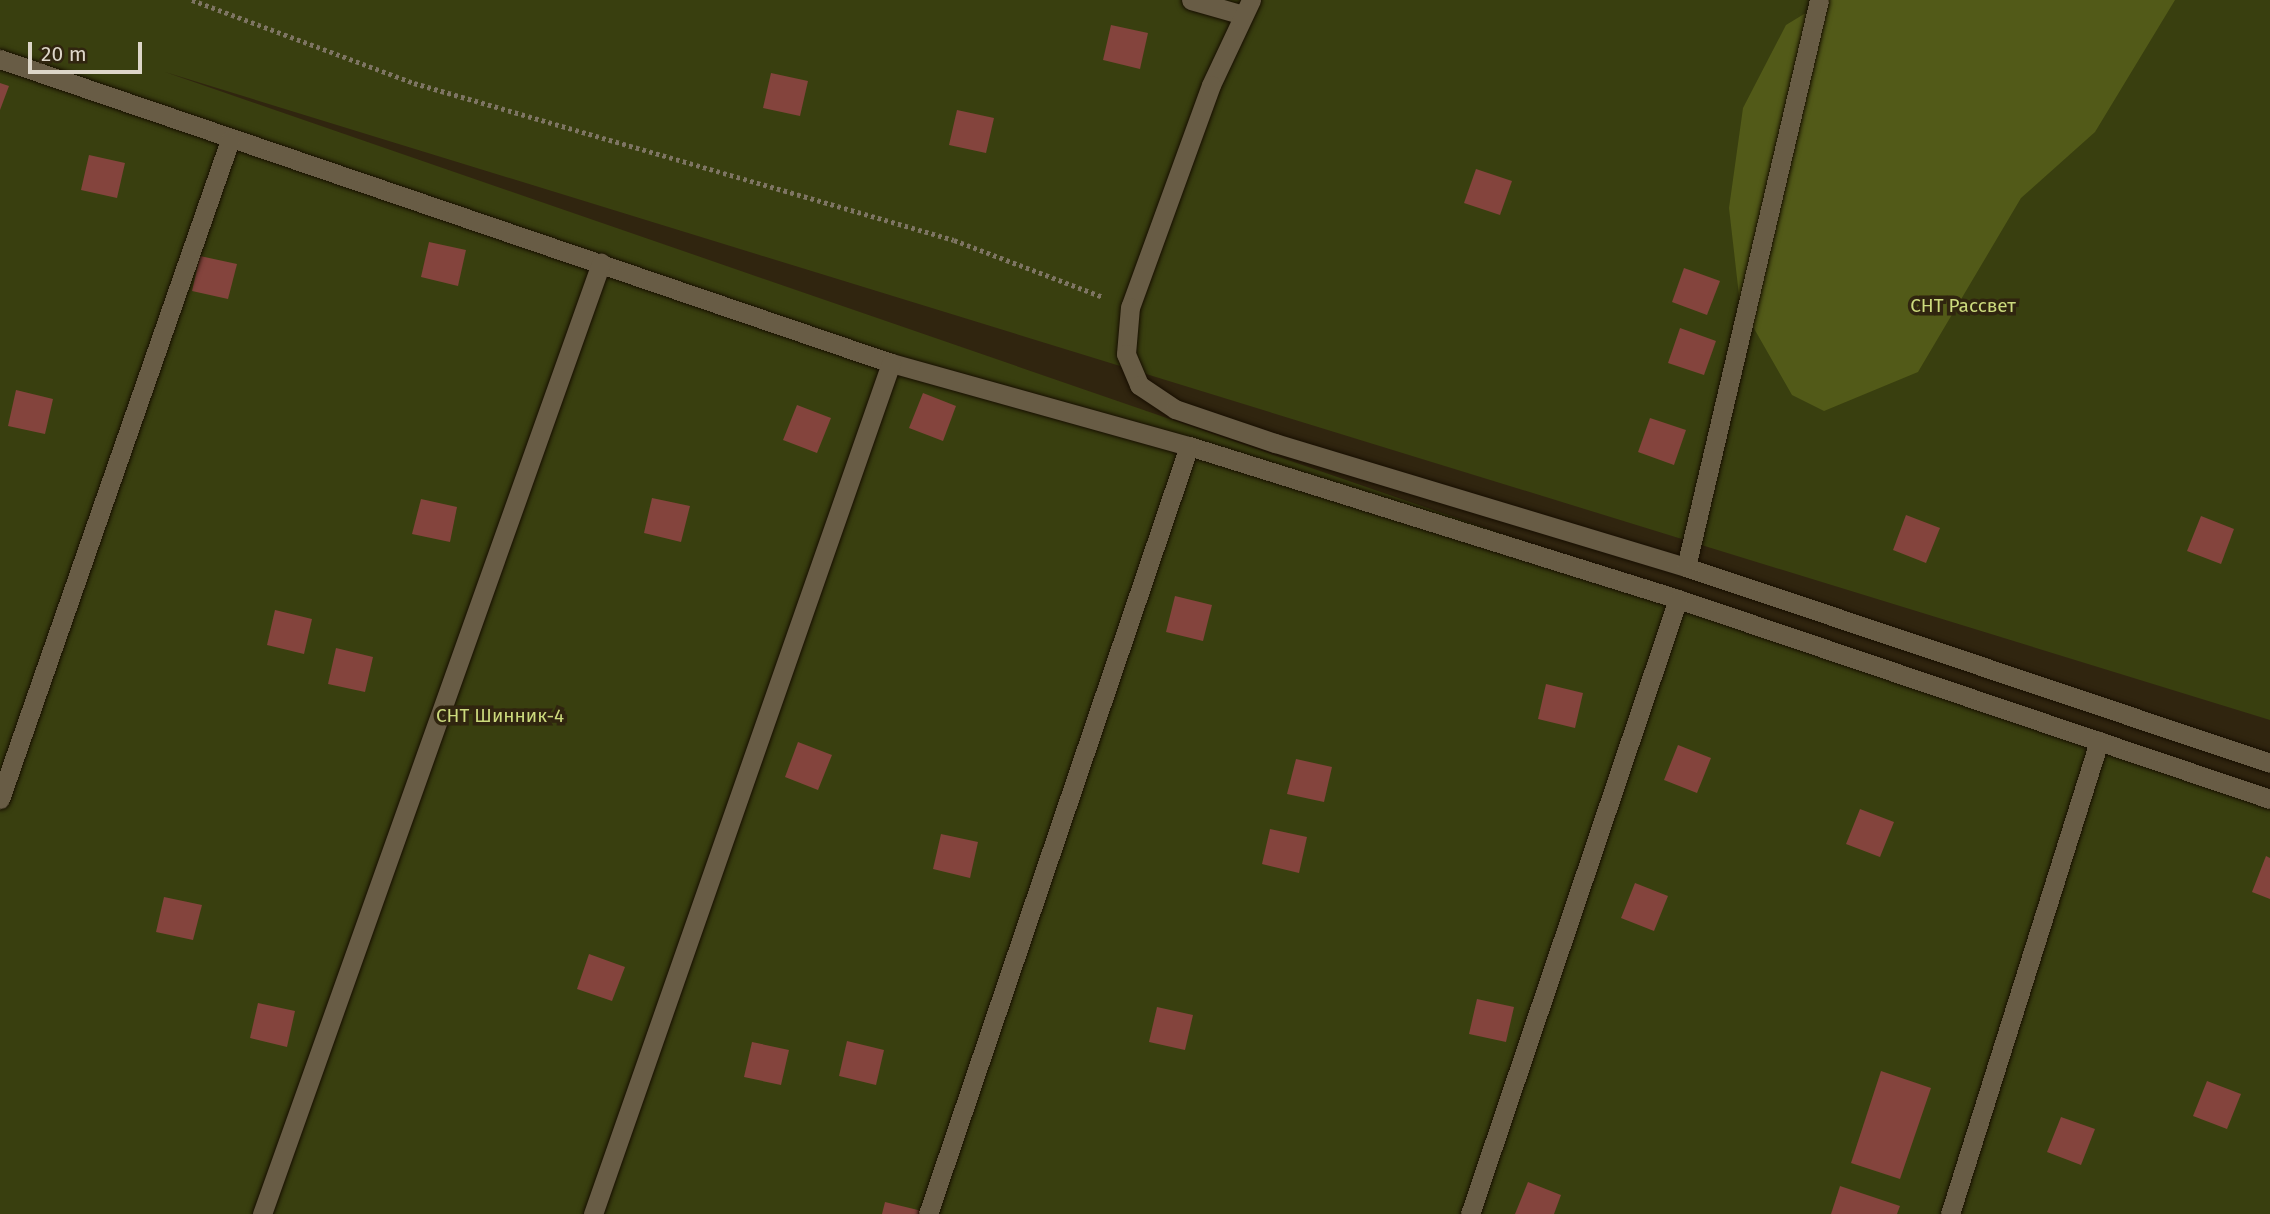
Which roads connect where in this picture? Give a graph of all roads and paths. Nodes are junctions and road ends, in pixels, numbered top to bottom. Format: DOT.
graph roads {
  1 [pos="192,0"];
  2 [pos="1191,0"];
  3 [pos="1819,0"];
  4 [pos="1247,7"];
  5 [pos="0,59"];
  6 [pos="230,140"];
  7 [pos="601,263"];
  8 [pos="1130,307"];
  9 [pos="891,363"];
  10 [pos="1189,446"];
  11 [pos="1686,567"];
  12 [pos="1678,599"];
  13 [pos="2099,741"];
  14 [pos="2270,763"];
  15 [pos="0,799"];
  16 [pos="2270,799"];
  17 [pos="262,1214"];
  18 [pos="593,1214"];
  19 [pos="928,1214"];
  20 [pos="1470,1214"];
  21 [pos="1950,1214"];
  1 -- 8 [label="path"];
  2 -- 4 [label="lane"];
  3 -- 11 [label="lane"];
  4 -- 8 [label="lane"];
  5 -- 6 [label="lane"];
  6 -- 7 [label="lane"];
  6 -- 15 [label="lane"];
  7 -- 9 [label="lane"];
  7 -- 17 [label="lane"];
  8 -- 11 [label="lane"];
  9 -- 10 [label="lane"];
  9 -- 18 [label="lane"];
  10 -- 12 [label="lane"];
  10 -- 19 [label="lane"];
  11 -- 14 [label="lane"];
  12 -- 13 [label="lane"];
  12 -- 20 [label="lane"];
  13 -- 16 [label="lane"];
  13 -- 21 [label="lane"];
}
